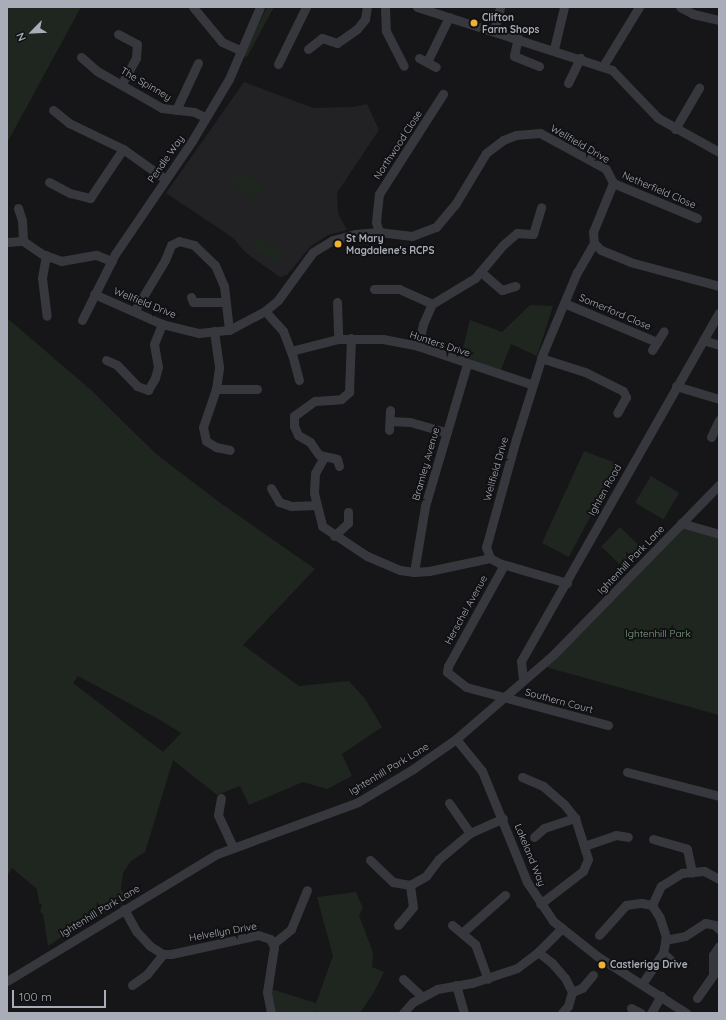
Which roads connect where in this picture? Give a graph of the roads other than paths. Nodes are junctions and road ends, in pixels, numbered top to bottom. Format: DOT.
graph roads {
  1 [pos="193,7"];
  2 [pos="260,7"];
  3 [pos="306,7"];
  4 [pos="366,7"];
  5 [pos="385,7"];
  6 [pos="417,7"];
  7 [pos="500,7"];
  8 [pos="564,7"];
  9 [pos="639,7"];
  10 [pos="680,7"];
  11 [pos="433,9"];
  12 [pos="449,17"];
  13 [pos="719,20"];
  14 [pos="494,30"];
  15 [pos="118,34"];
  16 [pos="518,38"];
  17 [pos="308,49"];
  18 [pos="554,49"];
  19 [pos="240,50"];
  20 [pos="81,57"];
  21 [pos="580,58"];
  22 [pos="198,63"];
  23 [pos="278,64"];
  24 [pos="404,66"];
  25 [pos="539,66"];
  26 [pos="603,66"];
  27 [pos="436,67"];
  28 [pos="122,83"];
  29 [pos="568,83"];
  30 [pos="699,88"];
  31 [pos="443,94"];
  32 [pos="53,110"];
  33 [pos="176,110"];
  34 [pos="205,117"];
  35 [pos="675,129"];
  36 [pos="124,150"];
  37 [pos="719,152"];
  38 [pos="165,179"];
  39 [pos="49,182"];
  40 [pos="613,183"];
  41 [pos="541,207"];
  42 [pos="18,208"];
  43 [pos="697,218"];
  44 [pos="379,232"];
  45 [pos="23,241"];
  46 [pos="7,242"];
  47 [pos="594,243"];
  48 [pos="46,255"];
  49 [pos="112,261"];
  50 [pos="481,272"];
  51 [pos="515,286"];
  52 [pos="719,286"];
  53 [pos="374,288"];
  54 [pos="94,294"];
  55 [pos="191,297"];
  56 [pos="225,302"];
  57 [pos="337,302"];
  58 [pos="564,303"];
  59 [pos="432,304"];
  60 [pos="135,310"];
  61 [pos="265,311"];
  62 [pos="719,313"];
  63 [pos="47,316"];
  64 [pos="82,320"];
  65 [pos="162,324"];
  66 [pos="229,330"];
  67 [pos="214,331"];
  68 [pos="664,331"];
  69 [pos="351,338"];
  70 [pos="338,339"];
  71 [pos="703,340"];
  72 [pos="719,345"];
  73 [pos="418,346"];
  74 [pos="291,351"];
  75 [pos="541,358"];
  76 [pos="106,360"];
  77 [pos="467,364"];
  78 [pos="299,380"];
  79 [pos="533,385"];
  80 [pos="676,386"];
  81 [pos="216,389"];
  82 [pos="256,389"];
  83 [pos="719,399"];
  84 [pos="390,410"];
  85 [pos="617,413"];
  86 [pos="719,420"];
  87 [pos="446,432"];
  88 [pos="711,437"];
  89 [pos="230,450"];
  90 [pos="324,457"];
  91 [pos="339,466"];
  92 [pos="719,485"];
  93 [pos="271,488"];
  94 [pos="316,505"];
  95 [pos="348,512"];
  96 [pos="681,524"];
  97 [pos="719,534"];
  98 [pos="334,536"];
  99 [pos="490,558"];
  100 [pos="504,565"];
  101 [pos="414,572"];
  102 [pos="567,583"];
  103 [pos="448,666"];
  104 [pos="523,680"];
  105 [pos="503,697"];
  106 [pos="608,725"];
  107 [pos="456,739"];
  108 [pos="627,772"];
  109 [pos="522,777"];
  110 [pos="718,793"];
  111 [pos="220,798"];
  112 [pos="449,803"];
  113 [pos="503,818"];
  114 [pos="575,818"];
  115 [pos="470,834"];
  116 [pos="534,837"];
  117 [pos="628,837"];
  118 [pos="654,839"];
  119 [pos="584,846"];
  120 [pos="233,847"];
  121 [pos="370,860"];
  122 [pos="692,872"];
  123 [pos="719,879"];
  124 [pos="410,885"];
  125 [pos="307,890"];
  126 [pos="505,895"];
  127 [pos="540,904"];
  128 [pos="652,905"];
  129 [pos="124,909"];
  130 [pos="398,925"];
  131 [pos="452,925"];
  132 [pos="562,928"];
  133 [pos="719,929"];
  134 [pos="463,932"];
  135 [pos="599,935"];
  136 [pos="666,940"];
  137 [pos="274,943"];
  138 [pos="719,946"];
  139 [pos="538,952"];
  140 [pos="663,953"];
  141 [pos="163,954"];
  142 [pos="674,963"];
  143 [pos="593,975"];
  144 [pos="403,979"];
  145 [pos="488,979"];
  146 [pos="7,981"];
  147 [pos="642,984"];
  148 [pos="132,985"];
  149 [pos="456,985"];
  150 [pos="572,992"];
  151 [pos="661,996"];
  152 [pos="422,997"];
  153 [pos="697,998"];
  154 [pos="631,1008"];
  155 [pos="271,1013"];
  156 [pos="403,1013"];
  157 [pos="464,1013"];
  158 [pos="562,1013"];
  159 [pos="641,1013"];
  160 [pos="651,1013"];
  161 [pos="686,1013"];
  1 -- 19 [label="street"];
  2 -- 19 [label="street, Pendle Way"];
  3 -- 23 [label="street"];
  4 -- 17 [label="street"];
  5 -- 24 [label="street"];
  6 -- 11 [label="street"];
  7 -- 14 [label="street"];
  8 -- 18 [label="street"];
  9 -- 26 [label="street"];
  10 -- 13 [label="street"];
  11 -- 12 [label="street"];
  12 -- 14 [label="street"];
  12 -- 27 [label="street"];
  14 -- 16 [label="street"];
  15 -- 28 [label="street"];
  16 -- 18 [label="street"];
  16 -- 25 [label="street"];
  18 -- 21 [label="street"];
  19 -- 34 [label="street, Pendle Way"];
  20 -- 28 [label="street, The Spinney"];
  21 -- 26 [label="street"];
  21 -- 29 [label="street"];
  22 -- 33 [label="street"];
  26 -- 35 [label="street"];
  28 -- 33 [label="street, The Spinney"];
  30 -- 35 [label="street"];
  31 -- 44 [label="street, Northwood Close"];
  32 -- 36 [label="street"];
  33 -- 34 [label="street, The Spinney"];
  34 -- 38 [label="street, Pendle Way"];
  35 -- 37 [label="street"];
  36 -- 38 [label="street"];
  36 -- 39 [label="street"];
  38 -- 49 [label="street, Pendle Way"];
  40 -- 43 [label="street, Netherfield Close"];
  40 -- 44 [label="street, Wellfield Drive"];
  40 -- 47 [label="street, Wellfield Drive"];
  41 -- 50 [label="street"];
  42 -- 45 [label="street"];
  44 -- 61 [label="street, Wellfield Drive"];
  45 -- 46 [label="street"];
  45 -- 48 [label="street"];
  47 -- 52 [label="street"];
  47 -- 58 [label="street, Wellfield Drive"];
  48 -- 49 [label="street"];
  48 -- 63 [label="street"];
  49 -- 54 [label="street, Pendle Way"];
  50 -- 51 [label="street"];
  50 -- 59 [label="street"];
  53 -- 59 [label="street"];
  54 -- 60 [label="street, Wellfield Drive"];
  54 -- 64 [label="street, Pendle Way"];
  55 -- 56 [label="street"];
  56 -- 60 [label="street"];
  56 -- 66 [label="street"];
  57 -- 70 [label="street"];
  58 -- 68 [label="street, Somerford Close"];
  58 -- 75 [label="street, Wellfield Drive"];
  59 -- 73 [label="street"];
  60 -- 65 [label="street, Wellfield Drive"];
  61 -- 66 [label="street, Wellfield Drive"];
  61 -- 74 [label="street"];
  62 -- 71 [label="street, Ighten Road"];
  65 -- 67 [label="street, Wellfield Drive"];
  65 -- 76 [label="street"];
  66 -- 67 [label="street, Wellfield Drive"];
  67 -- 81 [label="street"];
  69 -- 70 [label="street, Hunters Drive"];
  69 -- 73 [label="street, Hunters Drive"];
  69 -- 90 [label="street"];
  70 -- 74 [label="street, Hunters Drive"];
  71 -- 72 [label="street"];
  71 -- 80 [label="street, Ighten Road"];
  73 -- 77 [label="street, Hunters Drive"];
  74 -- 78 [label="street"];
  75 -- 79 [label="street, Wellfield Drive"];
  75 -- 85 [label="street"];
  77 -- 79 [label="street, Hunters Drive"];
  77 -- 87 [label="street, Bramley Avenue"];
  79 -- 99 [label="street, Wellfield Drive"];
  80 -- 83 [label="street"];
  80 -- 102 [label="street, Ighten Road"];
  81 -- 82 [label="street"];
  81 -- 89 [label="street"];
  84 -- 87 [label="street"];
  86 -- 88 [label="street"];
  87 -- 101 [label="street, Bramley Avenue"];
  90 -- 91 [label="street"];
  90 -- 94 [label="street"];
  92 -- 96 [label="street, Ightenhill Park Lane"];
  93 -- 94 [label="street"];
  94 -- 98 [label="street"];
  95 -- 98 [label="street"];
  96 -- 97 [label="street"];
  96 -- 104 [label="street, Ightenhill Park Lane"];
  98 -- 101 [label="street"];
  99 -- 100 [label="street"];
  99 -- 101 [label="street"];
  100 -- 102 [label="street"];
  100 -- 103 [label="street, Herschel Avenue"];
  102 -- 104 [label="street, Ighten Road"];
  103 -- 105 [label="street, Southern Court"];
  104 -- 105 [label="street, Ightenhill Park Lane"];
  105 -- 106 [label="street, Southern Court"];
  105 -- 107 [label="street, Ightenhill Park Lane"];
  107 -- 113 [label="street, Lakeland Way"];
  107 -- 120 [label="street, Ightenhill Park Lane"];
  108 -- 110 [label="street"];
  109 -- 114 [label="street"];
  111 -- 120 [label="street"];
  112 -- 115 [label="street"];
  113 -- 115 [label="street"];
  113 -- 127 [label="street, Lakeland Way"];
  114 -- 116 [label="street"];
  114 -- 119 [label="street"];
  115 -- 124 [label="street"];
  117 -- 119 [label="street"];
  118 -- 122 [label="street"];
  119 -- 127 [label="street"];
  120 -- 129 [label="street, Ightenhill Park Lane"];
  121 -- 124 [label="street"];
  122 -- 123 [label="street"];
  122 -- 128 [label="street"];
  124 -- 130 [label="street"];
  125 -- 137 [label="street"];
  126 -- 134 [label="street"];
  127 -- 132 [label="street, Lakeland Way"];
  128 -- 135 [label="street"];
  128 -- 136 [label="street"];
  129 -- 141 [label="street"];
  129 -- 146 [label="street, Ightenhill Park Lane"];
  131 -- 134 [label="street"];
  132 -- 139 [label="street"];
  132 -- 147 [label="street, Lakeland Way"];
  133 -- 136 [label="street"];
  134 -- 145 [label="street"];
  136 -- 140 [label="street"];
  137 -- 141 [label="street, Helvellyn Drive"];
  137 -- 155 [label="street"];
  138 -- 153 [label="street"];
  139 -- 145 [label="street"];
  139 -- 150 [label="street"];
  140 -- 142 [label="street"];
  140 -- 147 [label="street"];
  141 -- 148 [label="street"];
  143 -- 150 [label="street"];
  144 -- 152 [label="street"];
  145 -- 149 [label="street"];
  147 -- 151 [label="street, Lakeland Way"];
  149 -- 152 [label="street"];
  149 -- 157 [label="street"];
  150 -- 158 [label="street"];
  151 -- 160 [label="street"];
  151 -- 161 [label="street, Lakeland Way"];
  152 -- 156 [label="street"];
  154 -- 159 [label="street"];
}
